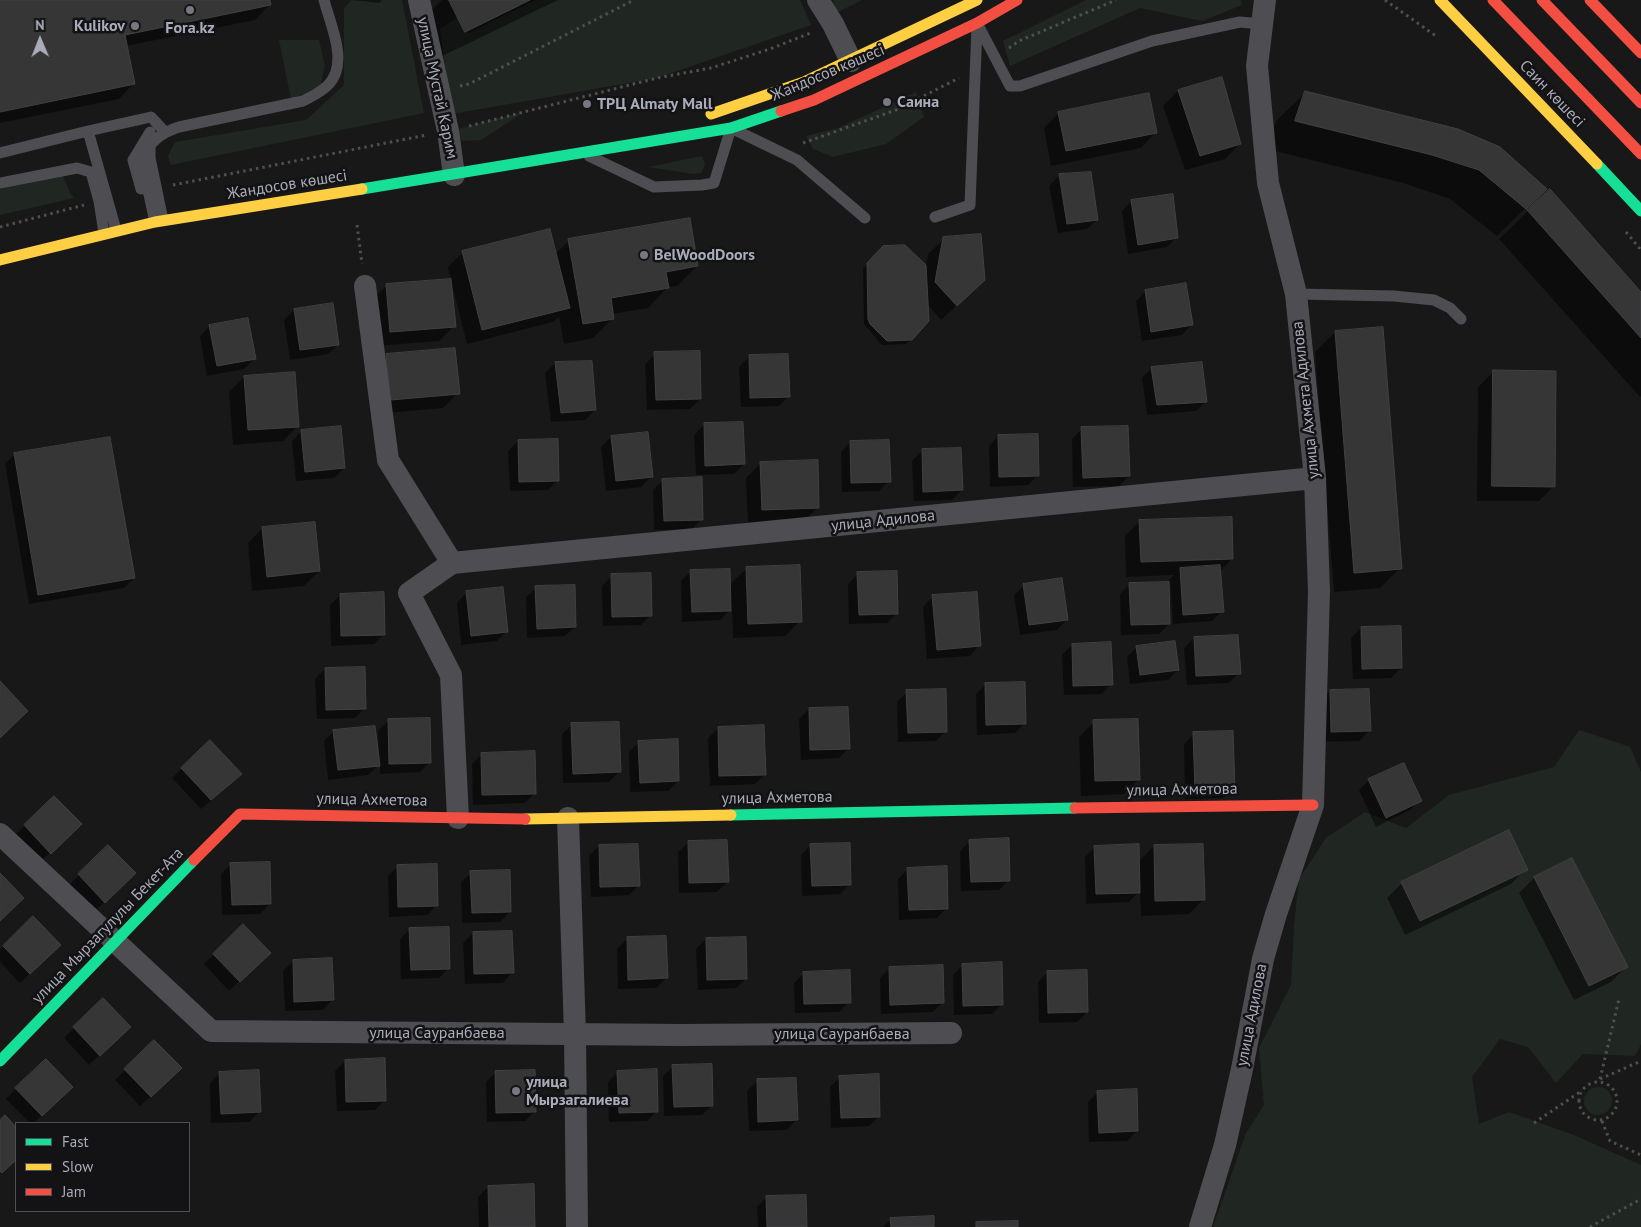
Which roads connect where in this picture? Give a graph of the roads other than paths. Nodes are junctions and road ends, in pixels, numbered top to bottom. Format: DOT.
graph roads {
  1 [pos="324,0"];
  2 [pos="419,0"];
  3 [pos="818,0"];
  4 [pos="977,0"];
  5 [pos="1017,0"];
  6 [pos="1265,0"];
  7 [pos="1427,0"];
  8 [pos="1440,0"];
  9 [pos="1493,0"];
  10 [pos="1542,0"];
  11 [pos="1590,0"];
  12 [pos="977,24"];
  13 [pos="1261,24"];
  14 [pos="1466,27"];
  15 [pos="1641,53"];
  16 [pos="851,61"];
  17 [pos="1641,103"];
  18 [pos="697,118"];
  19 [pos="661,128"];
  20 [pos="731,128"];
  21 [pos="88,131"];
  22 [pos="150,132"];
  23 [pos="165,132"];
  24 [pos="580,152"];
  25 [pos="0,153"];
  26 [pos="1641,154"];
  27 [pos="454,175"];
  28 [pos="0,183"];
  29 [pos="1641,211"];
  30 [pos="935,216"];
  31 [pos="865,218"];
  32 [pos="155,222"];
  33 [pos="110,232"];
  34 [pos="0,260"];
  35 [pos="365,286"];
  36 [pos="1296,294"];
  37 [pos="1461,319"];
  38 [pos="1315,478"];
  39 [pos="452,563"];
  40 [pos="1313,805"];
  41 [pos="240,814"];
  42 [pos="458,818"];
  43 [pos="568,818"];
  44 [pos="0,834"];
  45 [pos="115,942"];
  46 [pos="951,1033"];
  47 [pos="575,1034"];
  48 [pos="0,1061"];
  49 [pos="577,1227"];
  50 [pos="1200,1227"];
  1 -- 23 [label="lane"];
  2 -- 27 [label="street, улица Мустай Карим"];
  3 -- 16 [label="street"];
  4 -- 16 [label="main road, Жандосов көшесі"];
  5 -- 12 [label="main road, Жандосов көшесі"];
  6 -- 13 [label="street, улица Ахмета Адилова"];
  7 -- 14 [label="main road"];
  8 -- 14 [label="main road, Саин көшесі"];
  9 -- 26 [label="main road, Саин көшесі"];
  10 -- 17 [label="main road"];
  11 -- 15 [label="main road"];
  12 -- 13 [label="lane"];
  12 -- 20 [label="main road, Жандосов көшесі"];
  12 -- 30 [label="lane"];
  13 -- 36 [label="street, улица Ахмета Адилова"];
  14 -- 29 [label="main road, Саин көшесі"];
  16 -- 18 [label="main road, Жандосов көшесі"];
  19 -- 24 [label="main road, Жандосов көшесі"];
  20 -- 24 [label="main road, Жандосов көшесі"];
  20 -- 24 [label="lane"];
  20 -- 31 [label="lane"];
  21 -- 23 [label="lane"];
  21 -- 25 [label="lane"];
  21 -- 33 [label="lane"];
  22 -- 32 [label="lane"];
  23 -- 32 [label="lane"];
  24 -- 27 [label="main road, Жандосов көшесі"];
  27 -- 32 [label="main road, Жандосов көшесі"];
  28 -- 33 [label="lane"];
  32 -- 33 [label="main road, Жандосов көшесі"];
  33 -- 34 [label="main road, Жандосов көшесі"];
  35 -- 39 [label="street"];
  36 -- 37 [label="lane"];
  36 -- 38 [label="street, улица Ахмета Адилова"];
  38 -- 39 [label="street, улица Адилова"];
  38 -- 40 [label="street, улица Ахмета Адилова"];
  39 -- 42 [label="street"];
  40 -- 43 [label="main road, улица Ахметова"];
  40 -- 50 [label="street, улица Адилова"];
  41 -- 42 [label="main road, улица Ахметова"];
  41 -- 45 [label="main road, улица Мырзагулулы Бекет-Ата"];
  42 -- 43 [label="main road, улица Ахметова"];
  43 -- 47 [label="street"];
  44 -- 45 [label="street, улица Сауранбаева"];
  45 -- 47 [label="street, улица Сауранбаева"];
  45 -- 48 [label="main road, улица Мырзагулулы Бекет-Ата"];
  46 -- 47 [label="street, улица Сауранбаева"];
  47 -- 49 [label="street"];
}
